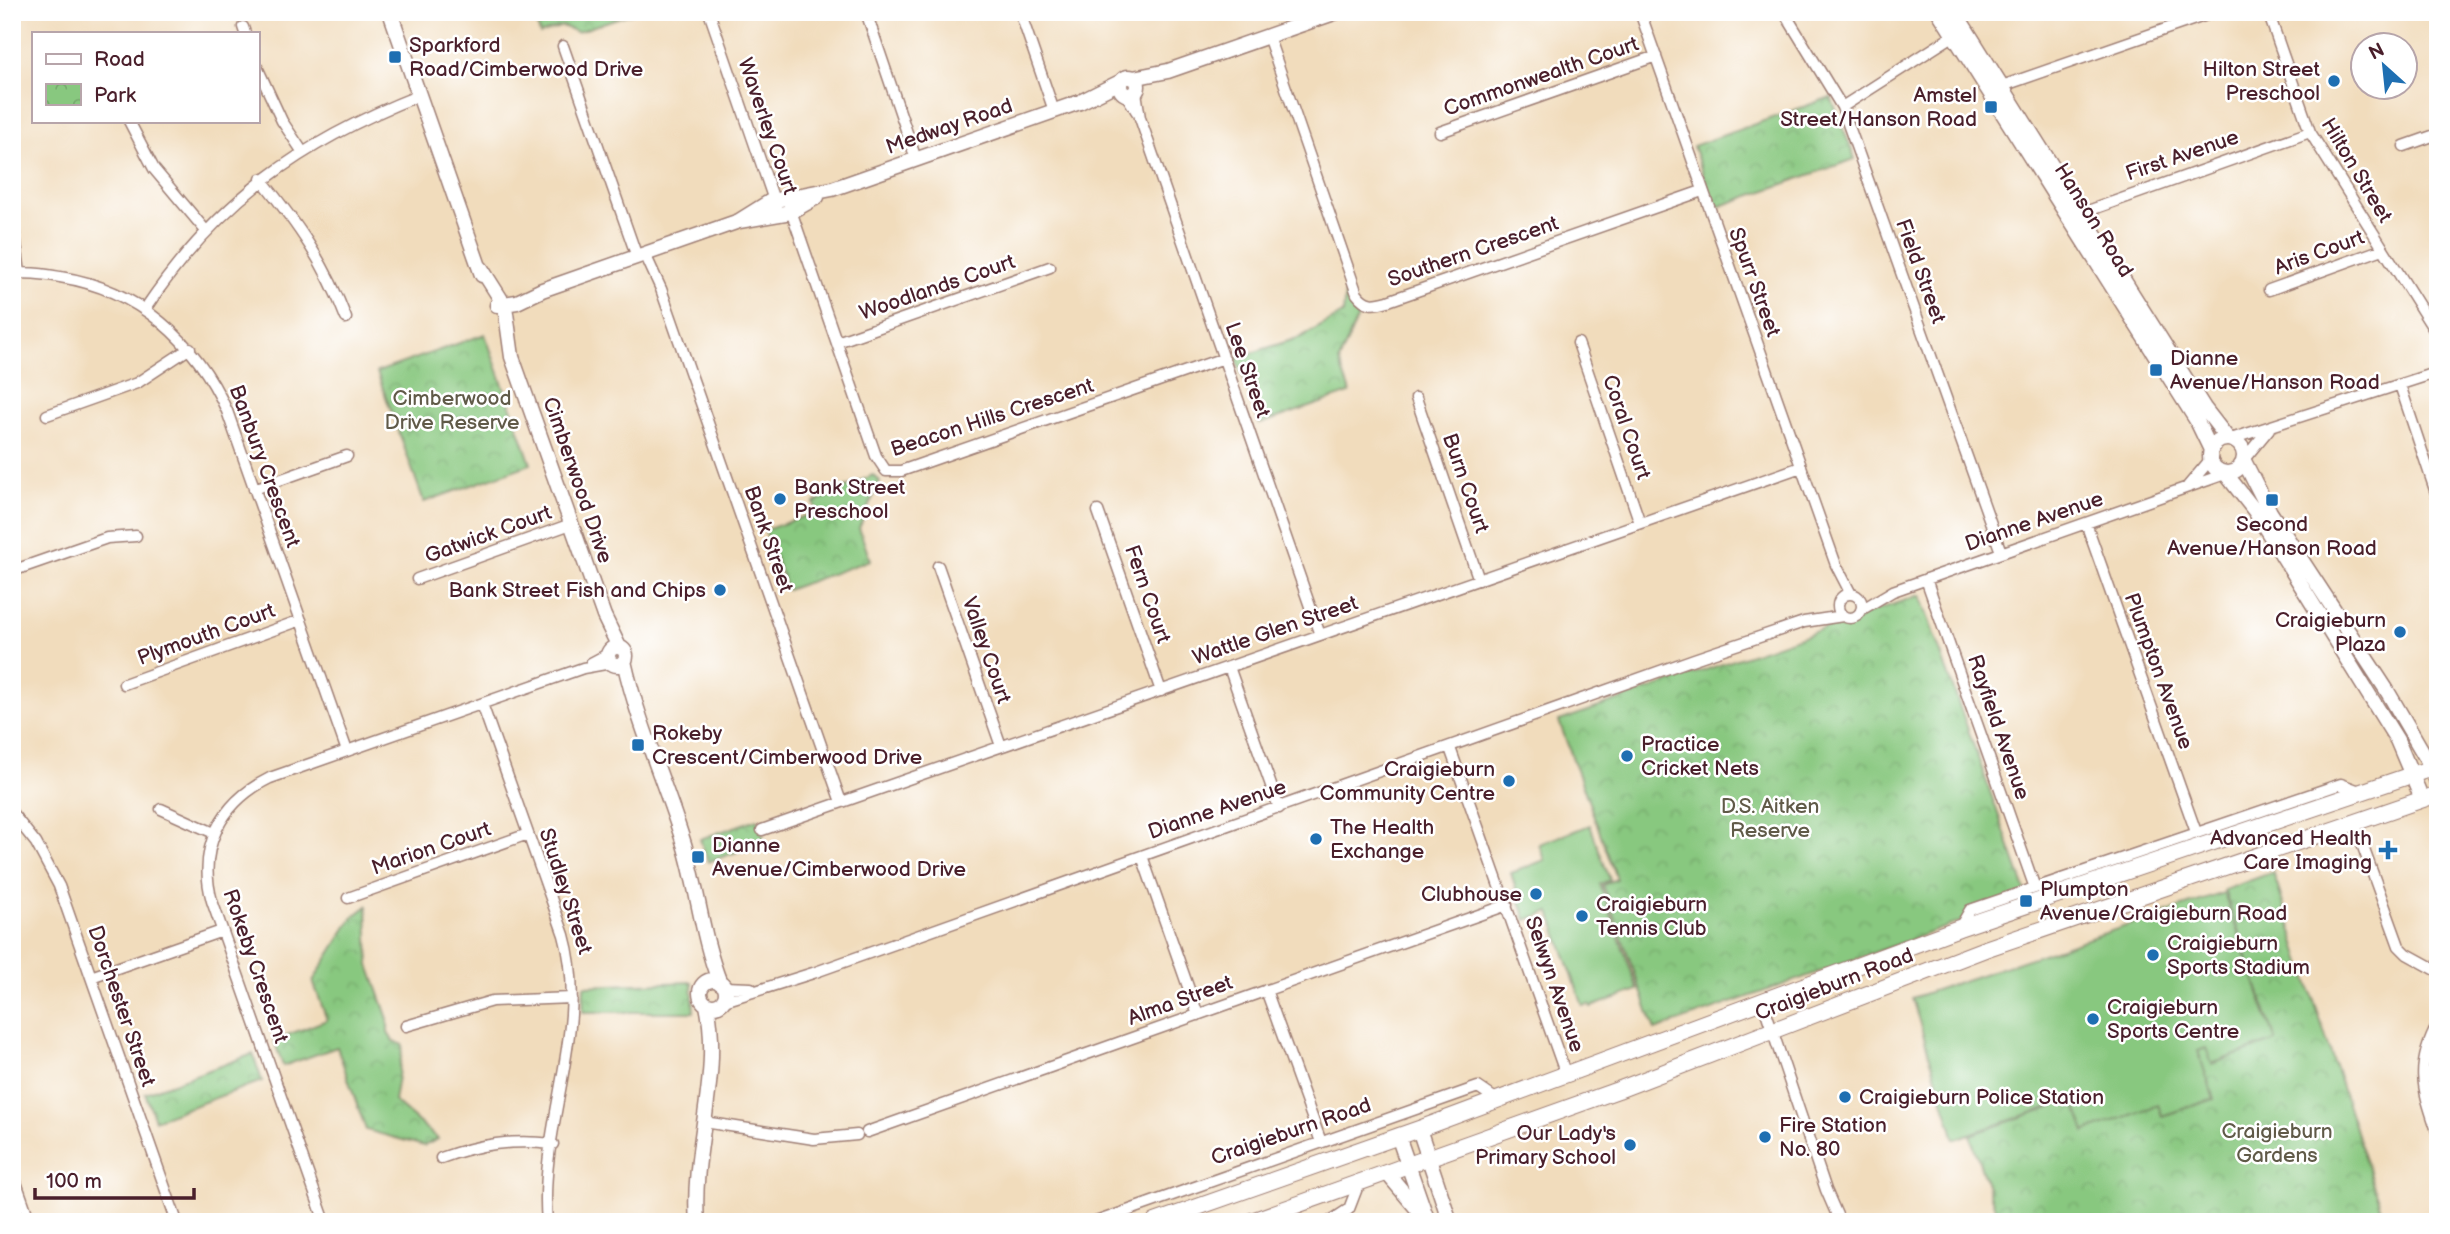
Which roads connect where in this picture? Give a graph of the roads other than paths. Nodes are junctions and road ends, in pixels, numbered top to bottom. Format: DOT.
graph roads {
  1 [pos="390,12"];
  2 [pos="709,12"];
  3 [pos="866,12"];
  4 [pos="1020,12"];
  5 [pos="1337,12"];
  6 [pos="1640,12"];
  7 [pos="1784,12"];
  8 [pos="1939,12"];
  9 [pos="1955,12"];
  10 [pos="2268,12"];
  11 [pos="2207,13"];
  12 [pos="1960,32"];
  13 [pos="1268,36"];
  14 [pos="563,46"];
  15 [pos="1656,56"];
  16 [pos="259,71"];
  17 [pos="1130,89"];
  18 [pos="1996,90"];
  19 [pos="420,95"];
  20 [pos="1842,107"];
  21 [pos="1054,111"];
  22 [pos="130,122"];
  23 [pos="1440,132"];
  24 [pos="2310,132"];
  25 [pos="2438,134"];
  26 [pos="2404,146"];
  27 [pos="302,151"];
  28 [pos="916,159"];
  29 [pos="261,179"];
  30 [pos="1702,191"];
  31 [pos="783,206"];
  32 [pos="12,213"];
  33 [pos="2082,213"];
  34 [pos="2068,219"];
  35 [pos="206,231"];
  36 [pos="2383,249"];
  37 [pos="644,254"];
  38 [pos="1050,267"];
  39 [pos="16,273"];
  40 [pos="2269,290"];
  41 [pos="501,304"];
  42 [pos="145,309"];
  43 [pos="346,318"];
  44 [pos="2438,336"];
  45 [pos="837,342"];
  46 [pos="1578,343"];
  47 [pos="190,348"];
  48 [pos="1224,358"];
  49 [pos="2438,372"];
  50 [pos="2400,385"];
  51 [pos="1416,398"];
  52 [pos="47,415"];
  53 [pos="2269,429"];
  54 [pos="2229,439"];
  55 [pos="2211,455"];
  56 [pos="347,456"];
  57 [pos="2244,460"];
  58 [pos="1801,467"];
  59 [pos="2226,474"];
  60 [pos="2188,486"];
  61 [pos="254,489"];
  62 [pos="2438,499"];
  63 [pos="1098,511"];
  64 [pos="1640,523"];
  65 [pos="2086,523"];
  66 [pos="571,524"];
  67 [pos="136,536"];
  68 [pos="2001,552"];
  69 [pos="938,566"];
  70 [pos="12,571"];
  71 [pos="417,579"];
  72 [pos="1926,579"];
  73 [pos="1479,580"];
  74 [pos="1893,591"];
  75 [pos="1847,598"];
  76 [pos="1861,610"];
  77 [pos="1843,616"];
  78 [pos="301,620"];
  79 [pos="1804,622"];
  80 [pos="1320,635"];
  81 [pos="614,657"];
  82 [pos="1229,667"];
  83 [pos="124,684"];
  84 [pos="1161,691"];
  85 [pos="482,704"];
  86 [pos="1001,746"];
  87 [pos="1450,747"];
  88 [pos="347,751"];
  89 [pos="2435,767"];
  90 [pos="2413,775"];
  91 [pos="2438,785"];
  92 [pos="2362,792"];
  93 [pos="2438,794"];
  94 [pos="2422,799"];
  95 [pos="841,802"];
  96 [pos="1279,808"];
  97 [pos="162,809"];
  98 [pos="12,813"];
  99 [pos="2354,822"];
  100 [pos="762,830"];
  101 [pos="2196,832"];
  102 [pos="214,833"];
  103 [pos="528,834"];
  104 [pos="1142,856"];
  105 [pos="2035,888"];
  106 [pos="348,898"];
  107 [pos="1507,905"];
  108 [pos="1959,928"];
  109 [pos="222,930"];
  110 [pos="706,942"];
  111 [pos="2438,971"];
  112 [pos="91,977"];
  113 [pos="1266,990"];
  114 [pos="719,996"];
  115 [pos="572,998"];
  116 [pos="1762,1000"];
  117 [pos="1198,1015"];
  118 [pos="2438,1024"];
  119 [pos="406,1026"];
  120 [pos="1767,1033"];
  121 [pos="1566,1075"];
  122 [pos="1497,1100"];
  123 [pos="704,1122"];
  124 [pos="1419,1129"];
  125 [pos="2438,1134"];
  126 [pos="1398,1136"];
  127 [pos="1321,1142"];
  128 [pos="553,1144"];
  129 [pos="441,1158"];
  130 [pos="1430,1158"];
  131 [pos="1408,1166"];
  132 [pos="12,1171"];
  133 [pos="1387,1173"];
  134 [pos="1359,1183"];
  135 [pos="30,1222"];
  136 [pos="177,1222"];
  137 [pos="325,1222"];
  138 [pos="547,1222"];
  139 [pos="697,1222"];
  140 [pos="1096,1222"];
  141 [pos="1156,1222"];
  142 [pos="1249,1222"];
  143 [pos="1329,1222"];
  144 [pos="1426,1222"];
  145 [pos="1450,1222"];
  146 [pos="1840,1222"];
  1 -- 19 [label="street, Cimberwood Drive"];
  2 -- 31 [label="street, Waverley Court"];
  3 -- 28 [label="street"];
  4 -- 21 [label="street"];
  5 -- 13 [label="street, Medway Road"];
  6 -- 15 [label="street, Spurr Street"];
  7 -- 20 [label="street, Field Street"];
  8 -- 12 [label="street, Hanson Road"];
  9 -- 12 [label="street, Hanson Road"];
  10 -- 24 [label="street, Hilton Street"];
  11 -- 18 [label="street"];
  12 -- 18 [label="street, Hanson Road"];
  12 -- 20 [label="street"];
  13 -- 17 [label="street, Medway Road"];
  13 -- 30 [label="street, Southern Crescent"];
  14 -- 37 [label="street, Bank Street"];
  15 -- 23 [label="street, Commonwealth Court"];
  15 -- 30 [label="street, Spurr Street"];
  16 -- 27 [label="street"];
  17 -- 21 [label="street, Medway Road"];
  17 -- 48 [label="street, Lee Street"];
  18 -- 33 [label="street, Hanson Road"];
  18 -- 34 [label="street, Hanson Road"];
  19 -- 27 [label="street"];
  19 -- 41 [label="street, Cimberwood Drive"];
  20 -- 68 [label="street, Field Street"];
  21 -- 28 [label="street, Medway Road"];
  22 -- 35 [label="street"];
  24 -- 33 [label="street, First Avenue"];
  24 -- 36 [label="street, Hilton Street"];
  25 -- 26 [label="street"];
  27 -- 29 [label="street"];
  28 -- 31 [label="street, Medway Road"];
  29 -- 35 [label="street"];
  29 -- 43 [label="street"];
  30 -- 58 [label="street, Spurr Street"];
  31 -- 37 [label="street, Medway Road"];
  31 -- 45 [label="street, Beacon Hills Crescent"];
  32 -- 39 [label="street"];
  33 -- 34 [label="street, First Avenue"];
  33 -- 54 [label="street, Hanson Road"];
  34 -- 55 [label="street, Hanson Road"];
  35 -- 42 [label="street"];
  36 -- 40 [label="street, Aris Court"];
  36 -- 44 [label="street, Hilton Street"];
  37 -- 41 [label="street, Medway Road"];
  37 -- 95 [label="street, Bank Street"];
  38 -- 45 [label="street, Woodlands Court"];
  39 -- 42 [label="street, Banbury Crescent"];
  41 -- 66 [label="street, Cimberwood Drive"];
  42 -- 47 [label="street, Banbury Crescent"];
  45 -- 48 [label="street, Beacon Hills Crescent"];
  46 -- 64 [label="street, Coral Court"];
  47 -- 52 [label="street"];
  47 -- 61 [label="street, Banbury Crescent"];
  48 -- 80 [label="street, Lee Street"];
  49 -- 50 [label="street"];
  50 -- 53 [label="street"];
  50 -- 62 [label="street"];
  51 -- 73 [label="street, Burn Court"];
  53 -- 54 [label="street"];
  53 -- 57 [label="street"];
  54 -- 55 [label="street"];
  54 -- 57 [label="street"];
  55 -- 59 [label="street"];
  55 -- 60 [label="street, Dianne Avenue"];
  56 -- 61 [label="street"];
  57 -- 59 [label="street"];
  57 -- 89 [label="street"];
  58 -- 64 [label="street, Wattle Glen Street"];
  58 -- 75 [label="street, Spurr Street"];
  59 -- 60 [label="street, Dianne Avenue"];
  59 -- 90 [label="street"];
  60 -- 65 [label="street, Dianne Avenue"];
  61 -- 78 [label="street, Banbury Crescent"];
  63 -- 84 [label="street, Fern Court"];
  64 -- 73 [label="street, Wattle Glen Street"];
  65 -- 68 [label="street, Dianne Avenue"];
  65 -- 101 [label="street, Plumpton Avenue"];
  66 -- 71 [label="street, Gatwick Court"];
  66 -- 81 [label="street, Cimberwood Drive"];
  67 -- 70 [label="street"];
  68 -- 72 [label="street, Dianne Avenue"];
  69 -- 86 [label="street, Valley Court"];
  72 -- 74 [label="street, Dianne Avenue"];
  72 -- 105 [label="street, Rayfield Avenue"];
  73 -- 80 [label="street, Wattle Glen Street"];
  74 -- 75 [label="street, Dianne Avenue"];
  74 -- 76 [label="street, Dianne Avenue"];
  75 -- 76 [label="street"];
  75 -- 77 [label="street"];
  75 -- 79 [label="street, Dianne Avenue"];
  76 -- 77 [label="street, Dianne Avenue"];
  77 -- 79 [label="street, Dianne Avenue"];
  78 -- 83 [label="street, Plymouth Court"];
  78 -- 88 [label="street, Banbury Crescent"];
  79 -- 87 [label="street, Dianne Avenue"];
  80 -- 82 [label="street, Wattle Glen Street"];
  81 -- 85 [label="street, Rokeby Crescent"];
  81 -- 110 [label="street, Cimberwood Drive"];
  82 -- 84 [label="street, Wattle Glen Street"];
  82 -- 96 [label="street"];
  84 -- 86 [label="street, Wattle Glen Street"];
  85 -- 88 [label="street, Rokeby Crescent"];
  85 -- 103 [label="street, Studley Street"];
  86 -- 95 [label="street, Wattle Glen Street"];
  87 -- 96 [label="street, Dianne Avenue"];
  87 -- 107 [label="street, Selwyn Avenue"];
  88 -- 102 [label="street, Rokeby Crescent"];
  89 -- 90 [label="main road, Craigieburn Road"];
  89 -- 91 [label="street"];
  90 -- 92 [label="main road, Craigieburn Road"];
  90 -- 94 [label="street"];
  92 -- 101 [label="street, Craigieburn Road"];
  92 -- 108 [label="main road, Craigieburn Road"];
  93 -- 94 [label="main road, Craigieburn Road"];
  94 -- 99 [label="main road, Craigieburn Road"];
  95 -- 100 [label="street, Wattle Glen Street"];
  96 -- 104 [label="street, Dianne Avenue"];
  97 -- 102 [label="street"];
  98 -- 112 [label="street, Dorchester Street"];
  99 -- 111 [label="street"];
  99 -- 120 [label="main road, Craigieburn Road"];
  101 -- 105 [label="street, Craigieburn Road"];
  102 -- 109 [label="street, Rokeby Crescent"];
  103 -- 106 [label="street, Marion Court"];
  103 -- 115 [label="street, Studley Street"];
  104 -- 114 [label="street, Dianne Avenue"];
  104 -- 117 [label="street"];
  105 -- 108 [label="street, Craigieburn Road"];
  107 -- 113 [label="street, Alma Street"];
  107 -- 121 [label="street, Selwyn Avenue"];
  108 -- 116 [label="main road, Craigieburn Road"];
  109 -- 112 [label="street"];
  109 -- 137 [label="street, Rokeby Crescent"];
  110 -- 114 [label="street, Cimberwood Drive"];
  110 -- 114 [label="street, Cimberwood Drive"];
  112 -- 136 [label="street, Dorchester Street"];
  113 -- 117 [label="street, Alma Street"];
  113 -- 127 [label="street"];
  114 -- 123 [label="street, Cimberwood Drive"];
  115 -- 119 [label="street"];
  115 -- 128 [label="street, Studley Street"];
  116 -- 120 [label="street"];
  116 -- 121 [label="main road, Craigieburn Road"];
  117 -- 123 [label="street, Alma Street"];
  118 -- 125 [label="street"];
  120 -- 130 [label="main road, Craigieburn Road"];
  120 -- 146 [label="street"];
  121 -- 122 [label="main road, Craigieburn Road"];
  122 -- 124 [label="main road, Craigieburn Road"];
  122 -- 127 [label="street, Craigieburn Road"];
  123 -- 139 [label="street, Cimberwood Drive"];
  124 -- 126 [label="main road, Craigieburn Road"];
  124 -- 130 [label="street"];
  126 -- 131 [label="street"];
  126 -- 141 [label="main road, Craigieburn Road"];
  127 -- 140 [label="street, Craigieburn Road"];
  128 -- 129 [label="street"];
  128 -- 138 [label="street, Studley Street"];
  130 -- 131 [label="main road, Craigieburn Road"];
  130 -- 145 [label="street"];
  131 -- 133 [label="main road, Craigieburn Road"];
  131 -- 144 [label="street"];
  132 -- 135 [label="street"];
  133 -- 134 [label="main road, Craigieburn Road"];
  133 -- 144 [label="street"];
  134 -- 142 [label="main road, Craigieburn Road"];
  134 -- 143 [label="street"];
}
